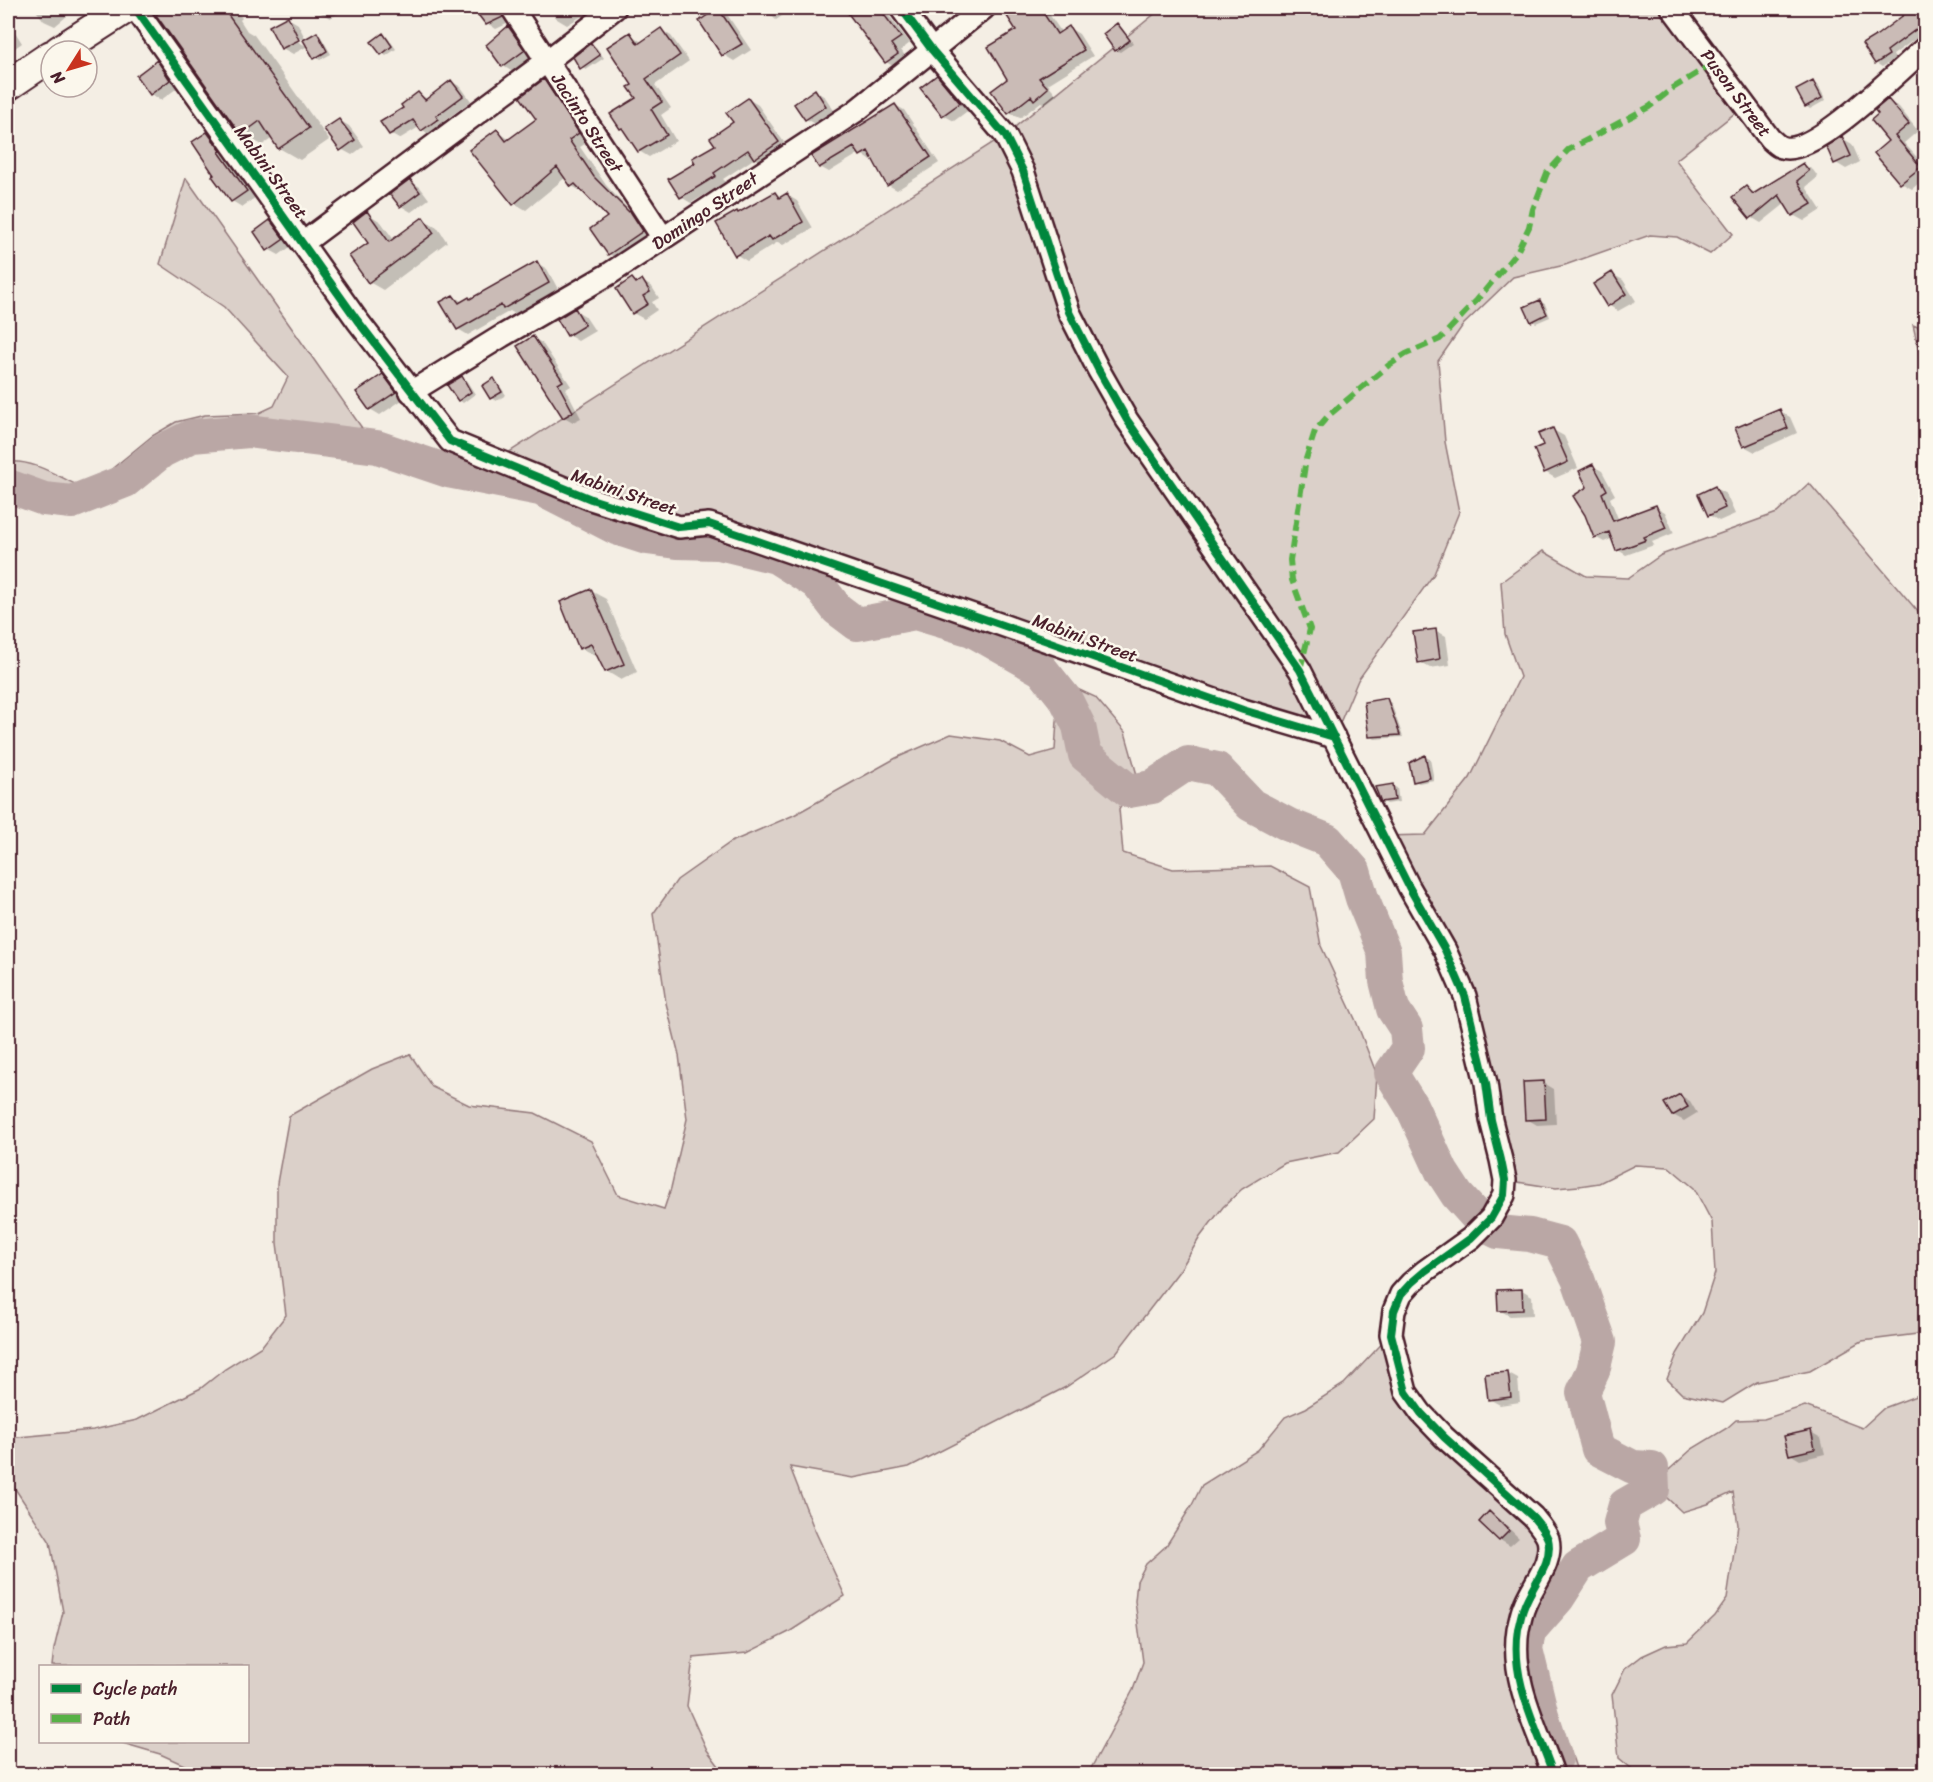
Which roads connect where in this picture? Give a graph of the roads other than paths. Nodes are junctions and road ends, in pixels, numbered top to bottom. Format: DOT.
graph roads {
  1 [pos="126,8"];
  2 [pos="135,8"];
  3 [pos="512,8"];
  4 [pos="615,8"];
  5 [pos="901,8"];
  6 [pos="984,8"];
  7 [pos="1672,8"];
  8 [pos="78,39"];
  9 [pos="1926,46"];
  10 [pos="932,50"];
  11 [pos="547,61"];
  12 [pos="39,64"];
  13 [pos="8,85"];
  14 [pos="663,238"];
  15 [pos="303,243"];
  16 [pos="411,392"];
  17 [pos="1334,737"];
  18 [pos="1553,1774"];
  1 -- 8 [label="main road"];
  2 -- 15 [label="street, Mabini Street"];
  3 -- 11 [label="street, Jacinto Street"];
  4 -- 11 [label="street"];
  5 -- 10 [label="street"];
  6 -- 10 [label="street, Domingo Street"];
  7 -- 9 [label="street, Puson Street"];
  10 -- 14 [label="street, Domingo Street"];
  10 -- 17 [label="street"];
  11 -- 14 [label="street, Jacinto Street"];
  11 -- 15 [label="street"];
  12 -- 13 [label="main road"];
  14 -- 16 [label="street, Domingo Street"];
  15 -- 16 [label="street, Mabini Street"];
  16 -- 17 [label="street, Mabini Street"];
  17 -- 18 [label="street"];
}
